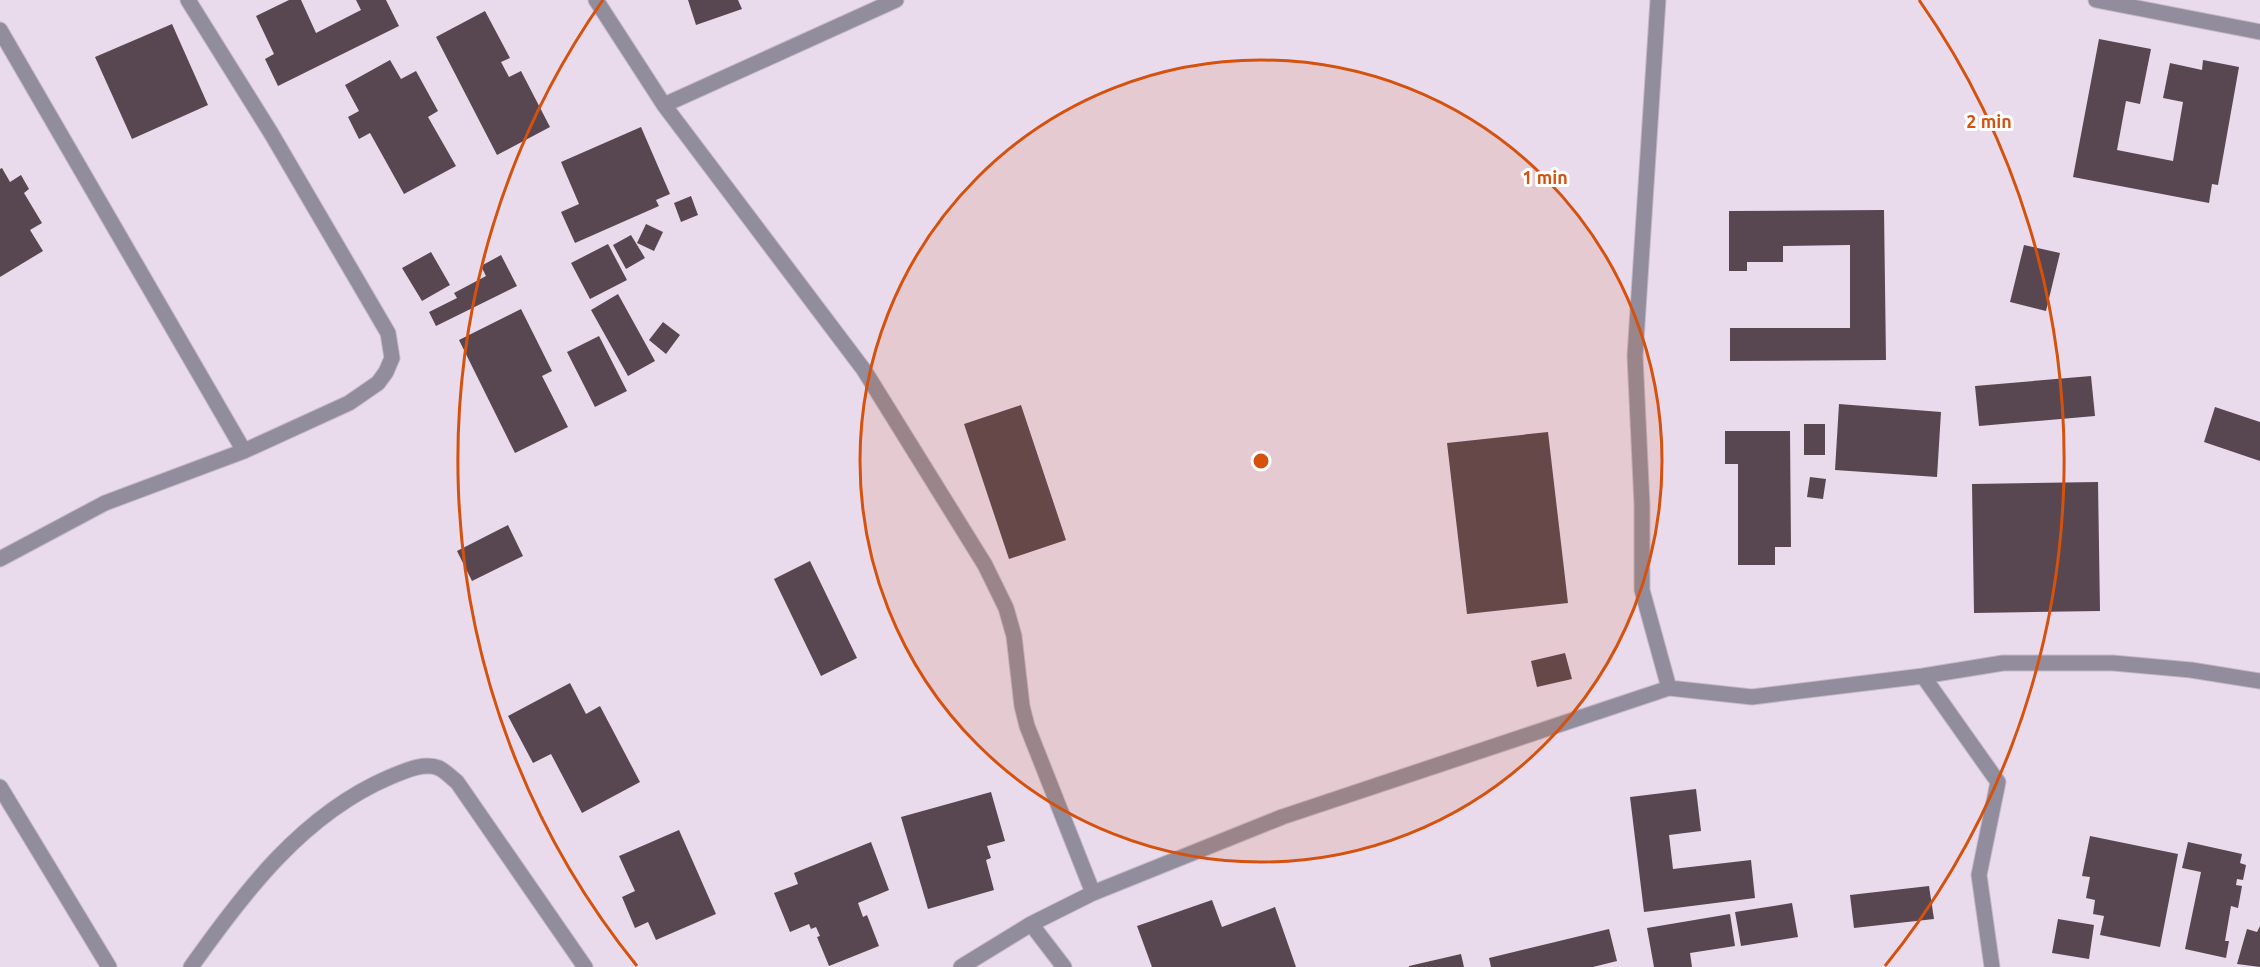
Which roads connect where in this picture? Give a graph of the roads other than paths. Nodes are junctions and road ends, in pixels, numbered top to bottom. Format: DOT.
graph roads {
  1 [pos="188,0"];
  2 [pos="596,0"];
  3 [pos="896,0"];
  4 [pos="1658,0"];
  5 [pos="2096,0"];
  6 [pos="0,30"];
  7 [pos="2260,32"];
  8 [pos="664,105"];
  9 [pos="244,451"];
  10 [pos="0,559"];
  11 [pos="1923,676"];
  12 [pos="2260,681"];
  13 [pos="1669,688"];
  14 [pos="0,787"];
  15 [pos="1093,893"];
  16 [pos="1031,924"];
  17 [pos="109,967"];
  18 [pos="191,967"];
  19 [pos="585,967"];
  20 [pos="962,967"];
  21 [pos="1064,967"];
  22 [pos="1992,967"];
  1 -- 9 [label="street"];
  2 -- 8 [label="street"];
  3 -- 8 [label="street"];
  4 -- 13 [label="street"];
  5 -- 7 [label="street"];
  6 -- 9 [label="street"];
  8 -- 15 [label="street"];
  9 -- 10 [label="street"];
  11 -- 12 [label="street"];
  11 -- 13 [label="street"];
  11 -- 22 [label="street"];
  13 -- 15 [label="street"];
  14 -- 17 [label="street"];
  15 -- 16 [label="street"];
  16 -- 20 [label="street"];
  16 -- 21 [label="street"];
  18 -- 19 [label="street"];
}
